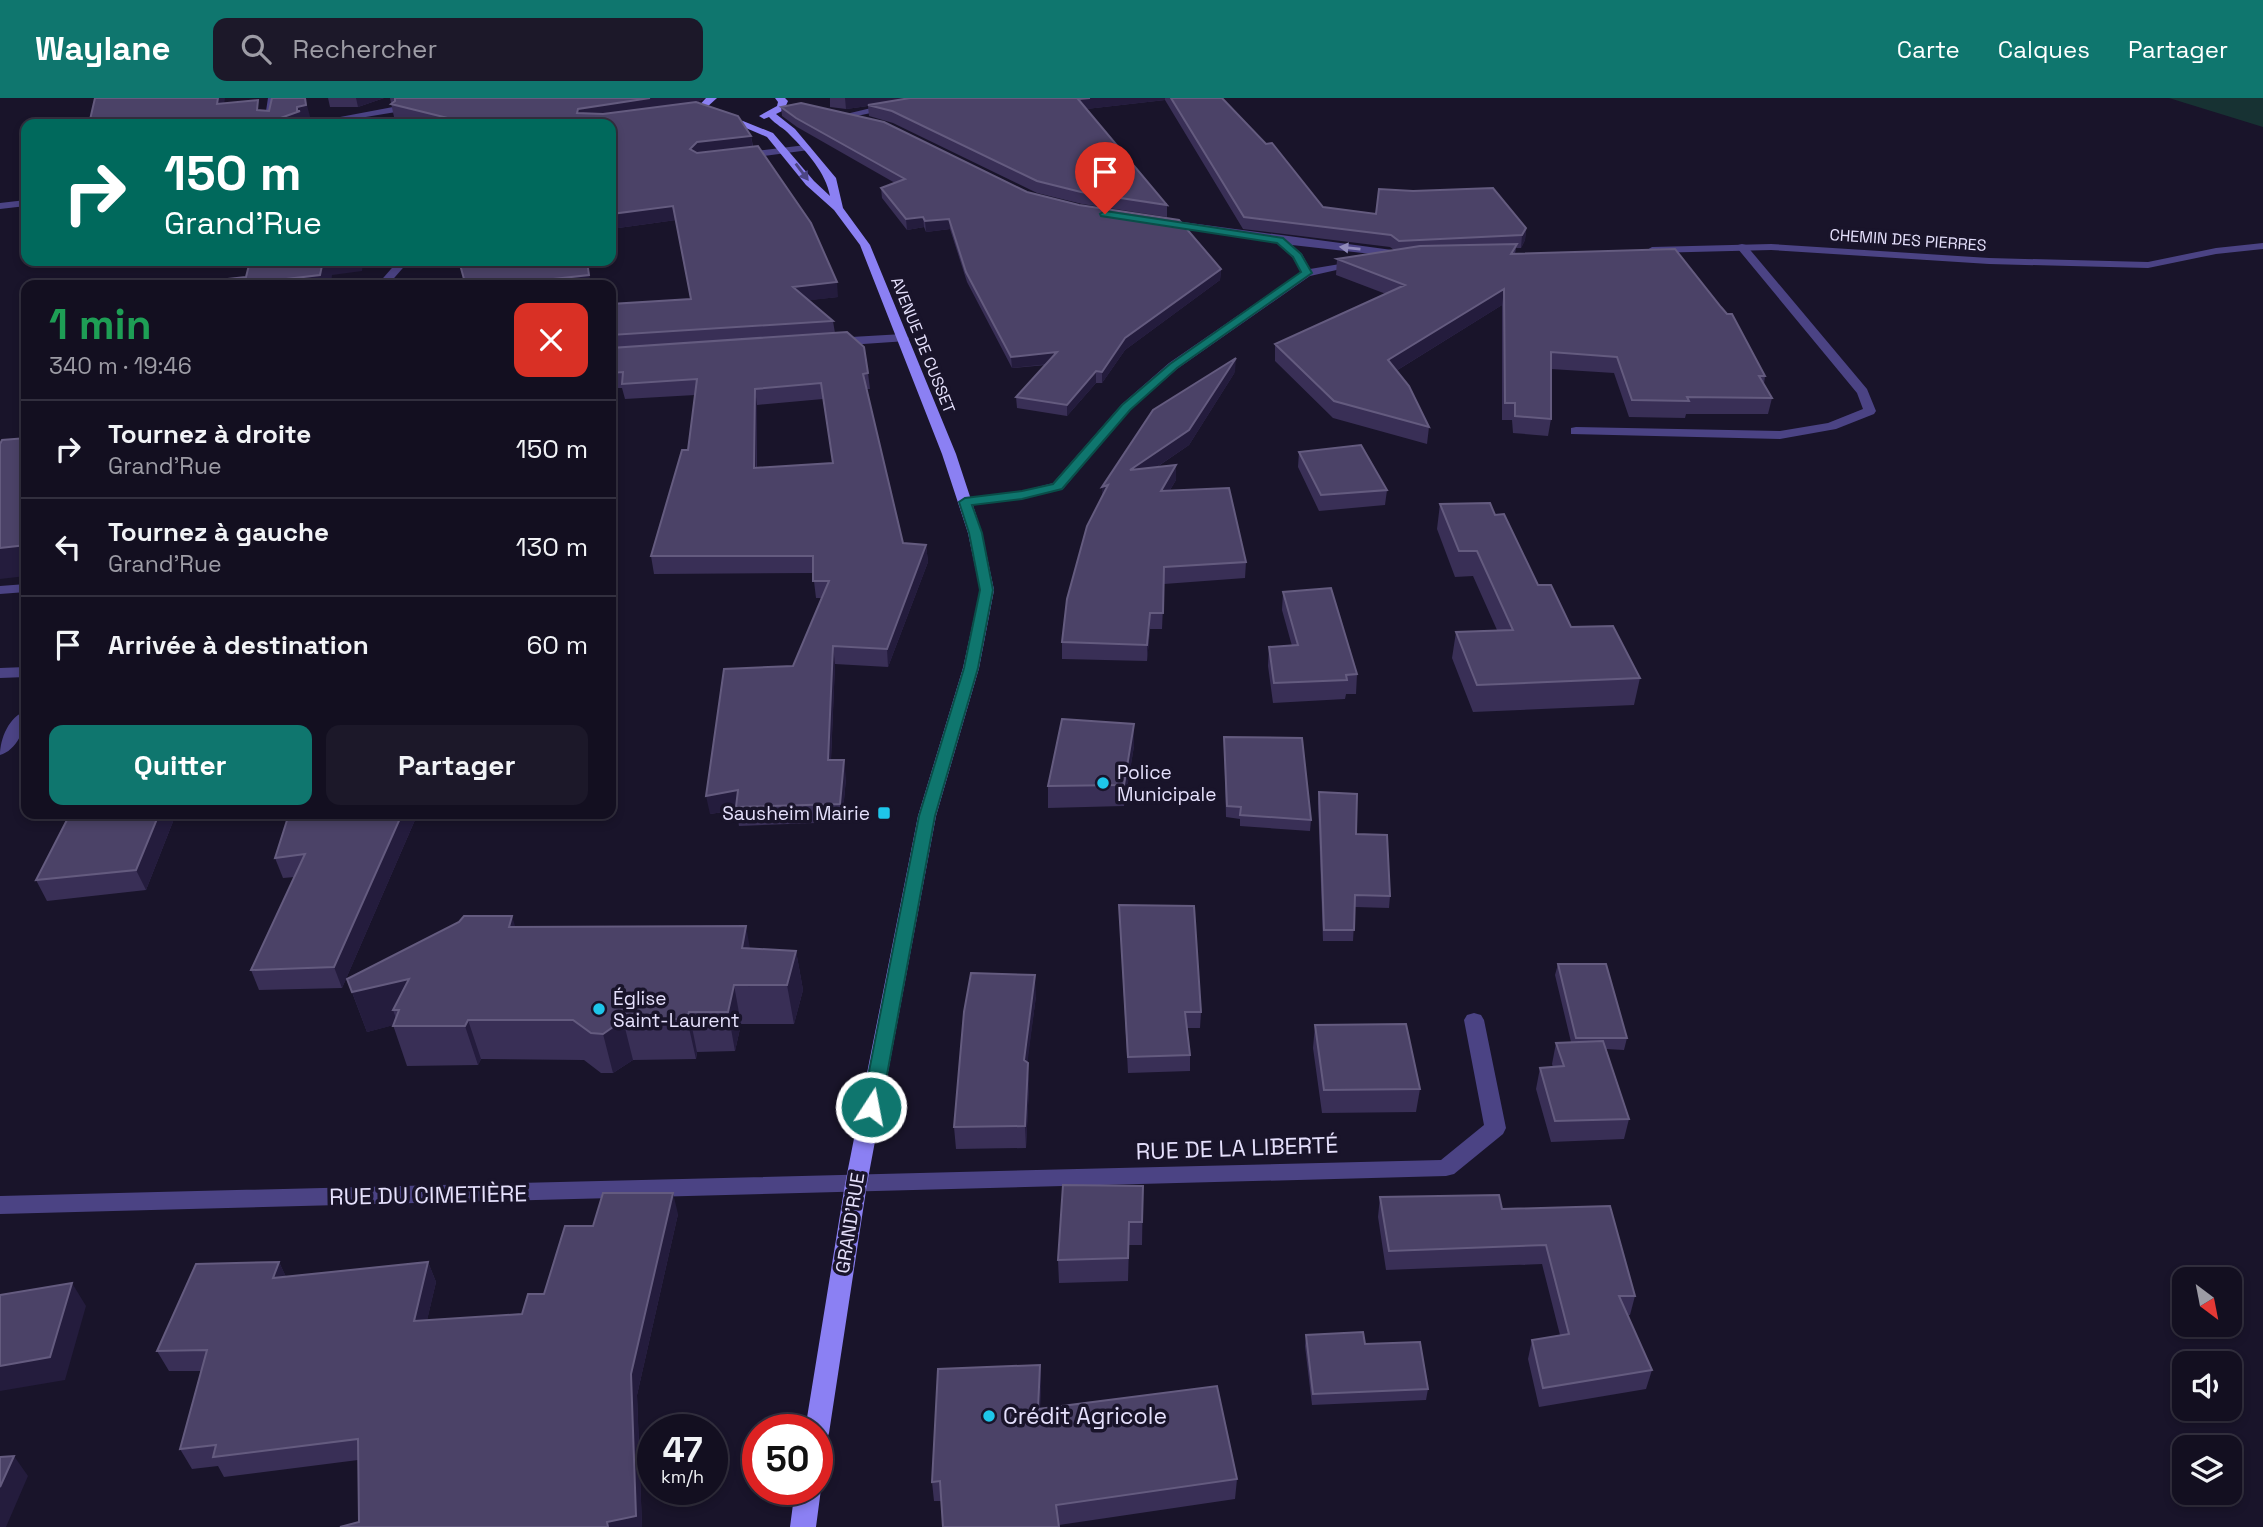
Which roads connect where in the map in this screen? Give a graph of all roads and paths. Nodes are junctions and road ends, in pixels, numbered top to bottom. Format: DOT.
graph roads {
  1 [pos="272,98"];
  2 [pos="712,98"];
  3 [pos="781,101"];
  4 [pos="909,104"];
  5 [pos="795,107"];
  6 [pos="393,110"];
  7 [pos="701,110"];
  8 [pos="689,111"];
  9 [pos="771,114"];
  10 [pos="270,119"];
  11 [pos="338,119"];
  12 [pos="730,119"];
  13 [pos="873,122"];
  14 [pos="806,148"];
  15 [pos="786,151"];
  16 [pos="724,158"];
  17 [pos="21,204"];
  18 [pos="0,206"];
  19 [pos="838,208"];
  20 [pos="1146,220"];
  21 [pos="1280,240"];
  22 [pos="2263,246"];
  23 [pos="1742,247"];
  24 [pos="1646,251"];
  25 [pos="399,266"];
  26 [pos="1307,273"];
  27 [pos="387,280"];
  28 [pos="903,338"];
  29 [pos="818,343"];
  30 [pos="1576,431"];
  31 [pos="965,502"];
  32 [pos="21,588"];
  33 [pos="0,590"];
  34 [pos="21,672"];
  35 [pos="0,673"];
  36 [pos="21,723"];
  37 [pos="0,750"];
  38 [pos="1474,1020"];
  39 [pos="856,1184"];
  40 [pos="0,1205"];
  41 [pos="820,1414"];
  42 [pos="806,1505"];
  43 [pos="803,1527"];
  1 -- 10 [label="street"];
  2 -- 7 [label="main road"];
  3 -- 5 [label="street"];
  3 -- 9 [label="main road"];
  4 -- 13 [label="street"];
  6 -- 11 [label="street"];
  7 -- 8 [label="street"];
  7 -- 12 [label="main road, AVENUE DE CUSSET"];
  9 -- 12 [label="main road"];
  9 -- 14 [label="main road, AVENUE DE CUSSET"];
  12 -- 15 [label="main road, AVENUE DE CUSSET"];
  14 -- 15 [label="street"];
  14 -- 19 [label="main road, AVENUE DE CUSSET"];
  15 -- 16 [label="street"];
  15 -- 19 [label="main road, AVENUE DE CUSSET, one-way"];
  17 -- 18 [label="street"];
  19 -- 28 [label="main road, AVENUE DE CUSSET"];
  20 -- 21 [label="street"];
  21 -- 26 [label="street"];
  26 -- 21 [label="street, one-way"];
  22 -- 23 [label="street, CHEMIN DES PIERRES"];
  23 -- 24 [label="street, CHEMIN DES PIERRES"];
  23 -- 30 [label="street"];
  25 -- 27 [label="street"];
  26 -- 31 [label="street"];
  28 -- 29 [label="street"];
  28 -- 31 [label="main road, AVENUE DE CUSSET"];
  31 -- 39 [label="main road, GRAND'RUE"];
  32 -- 33 [label="street"];
  34 -- 35 [label="street"];
  36 -- 37 [label="street"];
  38 -- 39 [label="street, RUE DE LA LIBERTÉ"];
  39 -- 40 [label="street, RUE DU CIMETIÈRE"];
  39 -- 41 [label="main road, GRAND'RUE"];
  42 -- 43 [label="main road"];
}
